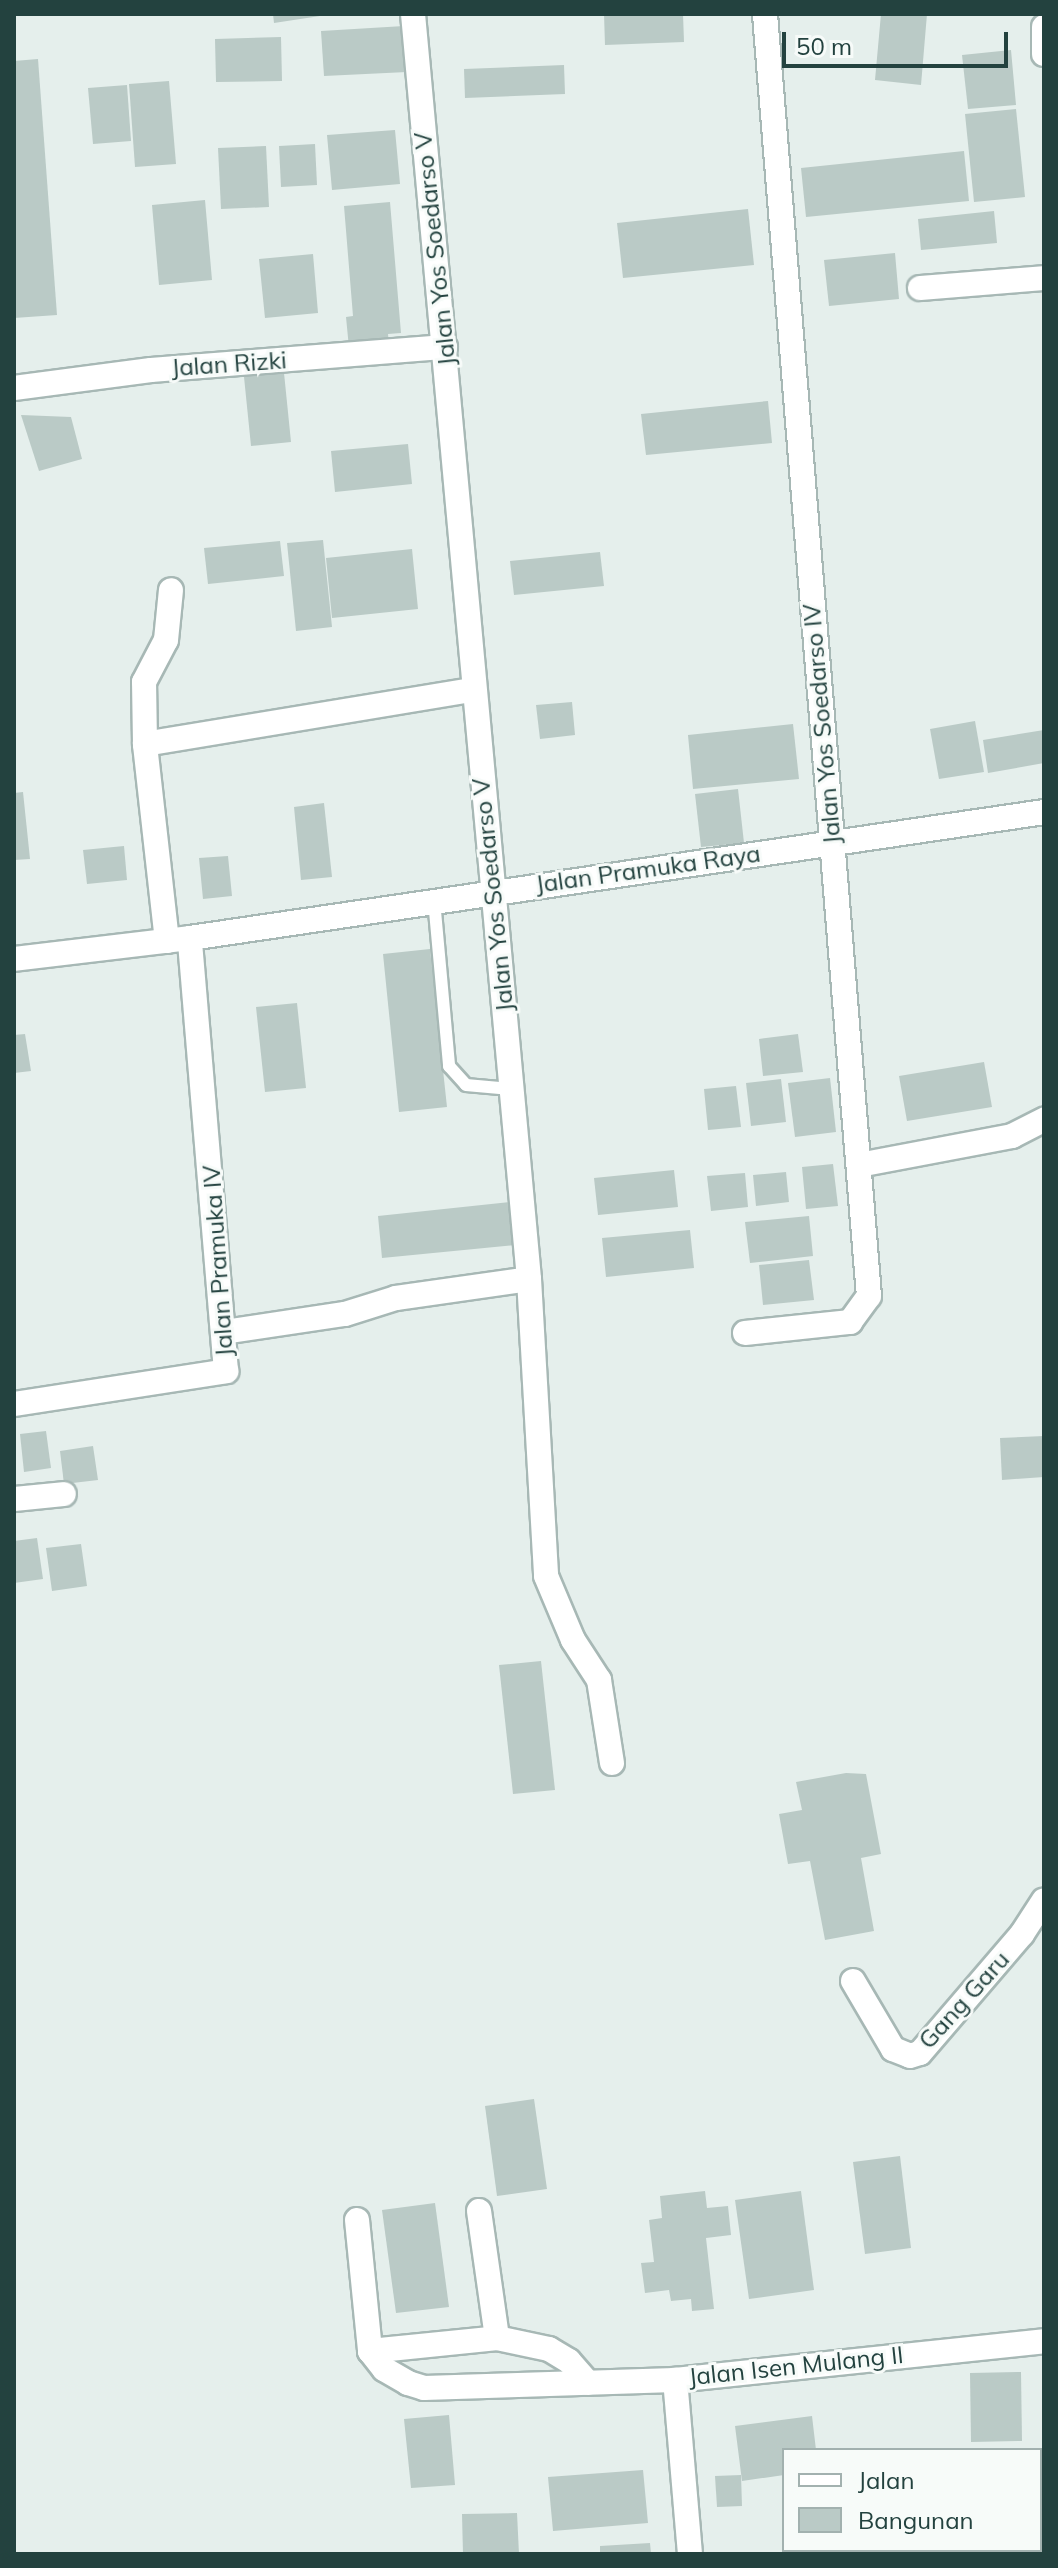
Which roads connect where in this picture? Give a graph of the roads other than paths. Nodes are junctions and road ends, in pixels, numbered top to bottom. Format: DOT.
graph roads {
  1 [pos="413,14"];
  2 [pos="765,14"];
  3 [pos="1043,27"];
  4 [pos="1044,54"];
  5 [pos="1044,278"];
  6 [pos="920,288"];
  7 [pos="445,347"];
  8 [pos="14,388"];
  9 [pos="171,590"];
  10 [pos="472,690"];
  11 [pos="145,744"];
  12 [pos="1044,812"];
  13 [pos="831,843"];
  14 [pos="493,891"];
  15 [pos="434,900"];
  16 [pos="179,939"];
  17 [pos="14,959"];
  18 [pos="511,1089"];
  19 [pos="1044,1120"];
  20 [pos="859,1165"];
  21 [pos="529,1279"];
  22 [pos="224,1332"];
  23 [pos="745,1333"];
  24 [pos="14,1404"];
  25 [pos="64,1494"];
  26 [pos="14,1499"];
  27 [pos="612,1763"];
  28 [pos="1044,1900"];
  29 [pos="853,1981"];
  30 [pos="479,2211"];
  31 [pos="357,2220"];
  32 [pos="497,2338"];
  33 [pos="1044,2341"];
  34 [pos="370,2351"];
  35 [pos="675,2380"];
  36 [pos="588,2383"];
  37 [pos="690,2554"];
  1 -- 7 [label="street, Jalan Yos Soedarso V"];
  2 -- 13 [label="street, Jalan Yos Soedarso IV"];
  3 -- 4 [label="street"];
  5 -- 6 [label="street"];
  7 -- 8 [label="street, Jalan Rizki"];
  7 -- 10 [label="street, Jalan Yos Soedarso V"];
  9 -- 11 [label="street, Jalan Pramuka IV"];
  10 -- 11 [label="street"];
  10 -- 14 [label="street, Jalan Yos Soedarso V"];
  11 -- 16 [label="street, Jalan Pramuka IV"];
  12 -- 13 [label="street, Jalan Pramuka Raya"];
  13 -- 14 [label="street, Jalan Pramuka Raya"];
  13 -- 20 [label="street, Jalan Yos Soedarso IV"];
  14 -- 15 [label="street, Jalan Pramuka Raya"];
  14 -- 18 [label="street, Jalan Yos Soedarso V"];
  15 -- 16 [label="street, Jalan Pramuka Raya"];
  15 -- 18 [label="lane"];
  16 -- 17 [label="street, Jalan Pramuka Raya"];
  16 -- 22 [label="street, Jalan Pramuka IV"];
  18 -- 21 [label="street, Jalan Yos Soedarso V"];
  19 -- 20 [label="street"];
  20 -- 23 [label="street, Jalan Yos Soedarso IV"];
  21 -- 22 [label="street"];
  21 -- 27 [label="street, Jalan Yos Soedarso V"];
  22 -- 24 [label="street, Jalan Pramuka IV"];
  25 -- 26 [label="street"];
  28 -- 29 [label="street, Gang Garu"];
  30 -- 32 [label="street"];
  31 -- 34 [label="street"];
  32 -- 34 [label="street"];
  32 -- 36 [label="street"];
  33 -- 35 [label="street, Jalan Isen Mulang II"];
  34 -- 36 [label="street"];
  35 -- 36 [label="street"];
  35 -- 37 [label="street, Jalan Isen Mulang II"];
}
